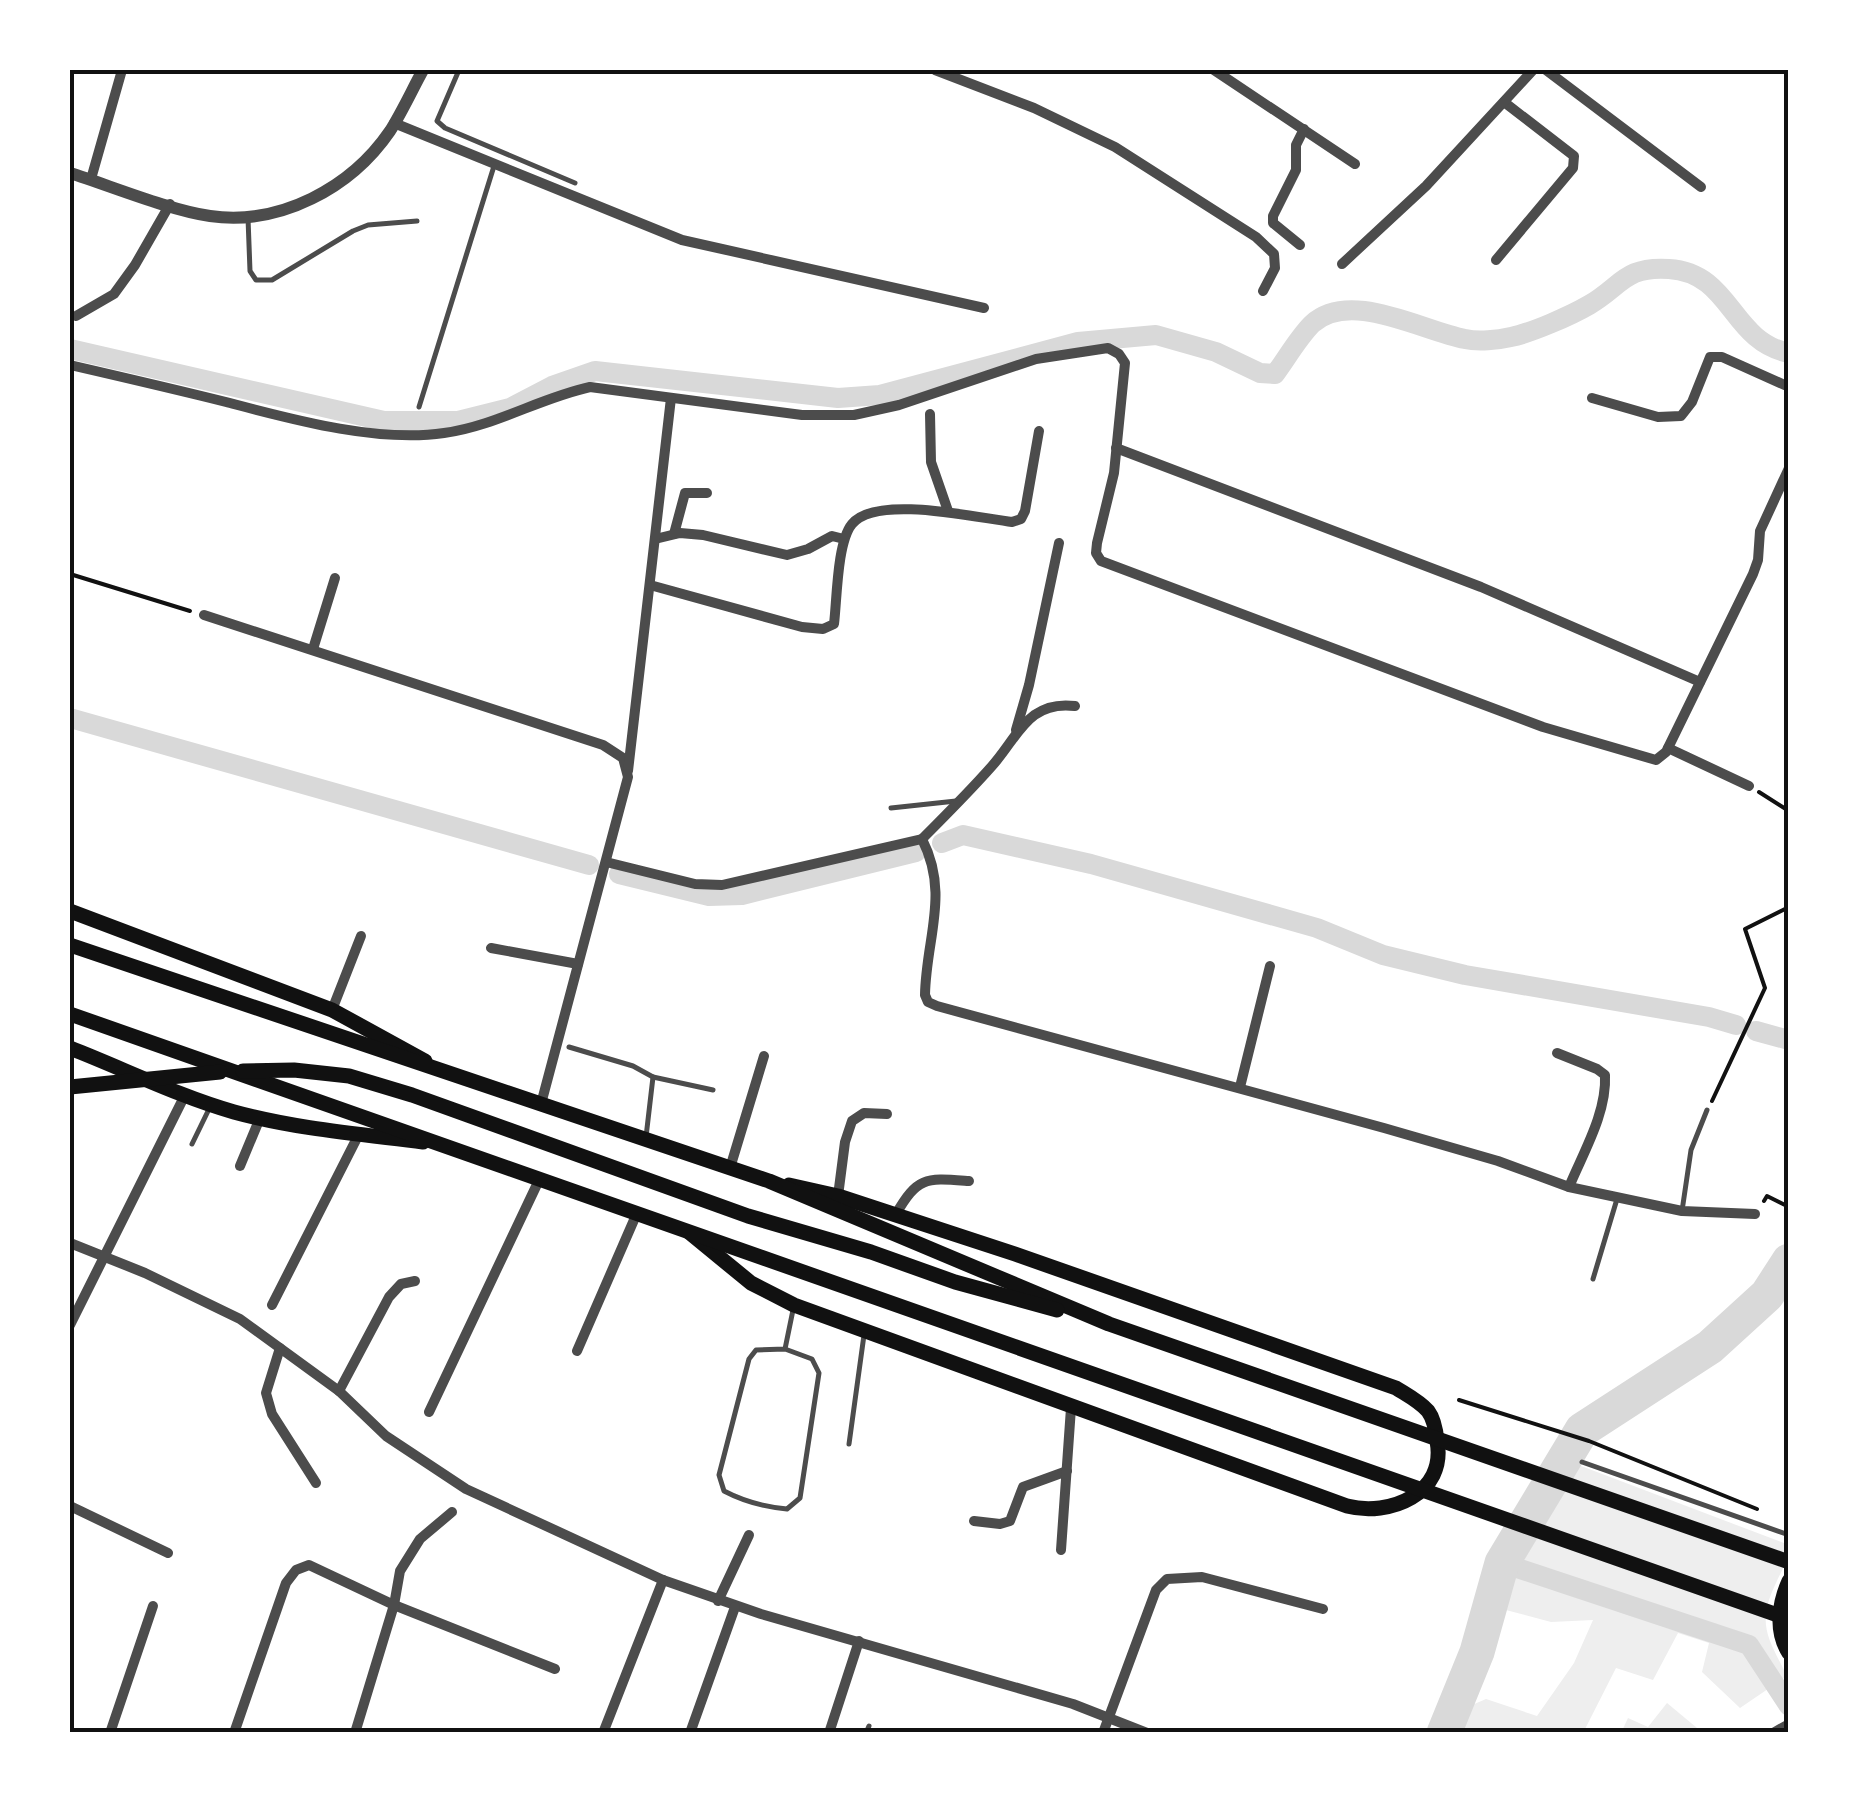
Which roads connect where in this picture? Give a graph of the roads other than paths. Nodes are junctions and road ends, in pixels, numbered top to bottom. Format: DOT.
graph roads {
  1 [pos="122,70"];
  2 [pos="423,70"];
  3 [pos="459,70"];
  4 [pos="935,70"];
  5 [pos="1214,70"];
  6 [pos="1533,70"];
  7 [pos="1546,70"];
  8 [pos="1504,102"];
  9 [pos="394,123"];
  10 [pos="1304,129"];
  11 [pos="1355,164"];
  12 [pos="494,166"];
  13 [pos="70,173"];
  14 [pos="90,179"];
  15 [pos="575,183"];
  16 [pos="1701,187"];
  17 [pos="170,204"];
  18 [pos="248,218"];
  19 [pos="417,221"];
  20 [pos="1300,246"];
  21 [pos="1496,260"];
  22 [pos="1342,264"];
  23 [pos="1263,291"];
  24 [pos="984,308"];
  25 [pos="76,316"];
  26 [pos="70,365"];
  27 [pos="1789,388"];
  28 [pos="671,398"];
  29 [pos="1592,398"];
  30 [pos="419,406"];
  31 [pos="930,414"];
  32 [pos="1040,431"];
  33 [pos="1116,448"];
  34 [pos="1789,468"];
  35 [pos="707,493"];
  36 [pos="948,511"];
  37 [pos="674,534"];
  38 [pos="655,539"];
  39 [pos="844,539"];
  40 [pos="1059,542"];
  41 [pos="335,578"];
  42 [pos="650,585"];
  43 [pos="204,615"];
  44 [pos="313,650"];
  45 [pos="1700,682"];
  46 [pos="1075,706"];
  47 [pos="1016,731"];
  48 [pos="1668,748"];
  49 [pos="628,777"];
  50 [pos="1748,786"];
  51 [pos="959,800"];
  52 [pos="891,808"];
  53 [pos="922,839"];
  54 [pos="606,862"];
  55 [pos="70,911"];
  56 [pos="360,936"];
  57 [pos="70,944"];
  58 [pos="492,948"];
  59 [pos="578,964"];
  60 [pos="1270,966"];
  61 [pos="332,1010"];
  62 [pos="70,1014"];
  63 [pos="569,1047"];
  64 [pos="70,1048"];
  65 [pos="1557,1053"];
  66 [pos="764,1056"];
  67 [pos="432,1065"];
  68 [pos="653,1077"];
  69 [pos="70,1087"];
  70 [pos="1240,1087"];
  71 [pos="712,1090"];
  72 [pos="185,1096"];
  73 [pos="542,1104"];
  74 [pos="212,1105"];
  75 [pos="1708,1110"];
  76 [pos="887,1114"];
  77 [pos="260,1118"];
  78 [pos="360,1134"];
  79 [pos="645,1140"];
  80 [pos="192,1144"];
  81 [pos="447,1144"];
  82 [pos="240,1166"];
  83 [pos="730,1168"];
  84 [pos="540,1178"];
  85 [pos="769,1182"];
  86 [pos="969,1182"];
  87 [pos="1569,1187"];
  88 [pos="838,1196"];
  89 [pos="1617,1199"];
  90 [pos="1682,1210"];
  91 [pos="638,1214"];
  92 [pos="896,1214"];
  93 [pos="1754,1214"];
  94 [pos="687,1230"];
  95 [pos="70,1243"];
  96 [pos="103,1257"];
  97 [pos="1593,1278"];
  98 [pos="415,1281"];
  99 [pos="272,1305"];
  100 [pos="794,1305"];
  101 [pos="1109,1324"];
  102 [pos="70,1325"];
  103 [pos="865,1332"];
  104 [pos="280,1348"];
  105 [pos="785,1350"];
  106 [pos="577,1351"];
  107 [pos="338,1390"];
  108 [pos="1070,1408"];
  109 [pos="430,1412"];
  110 [pos="849,1444"];
  111 [pos="1582,1462"];
  112 [pos="1067,1472"];
  113 [pos="316,1483"];
  114 [pos="70,1506"];
  115 [pos="452,1512"];
  116 [pos="974,1521"];
  117 [pos="1789,1535"];
  118 [pos="749,1536"];
  119 [pos="1061,1550"];
  120 [pos="168,1553"];
  121 [pos="1789,1562"];
  122 [pos="662,1580"];
  123 [pos="1789,1581"];
  124 [pos="718,1600"];
  125 [pos="394,1604"];
  126 [pos="153,1606"];
  127 [pos="735,1606"];
  128 [pos="1324,1610"];
  129 [pos="1789,1619"];
  130 [pos="859,1641"];
  131 [pos="1789,1652"];
  132 [pos="555,1670"];
  133 [pos="1111,1718"];
  134 [pos="110,1733"];
  135 [pos="234,1733"];
  136 [pos="355,1733"];
  137 [pos="603,1733"];
  138 [pos="690,1733"];
  139 [pos="829,1733"];
  140 [pos="1103,1733"];
  141 [pos="1148,1733"];
  1 -- 14 [label="street"];
  2 -- 9 [label="street"];
  3 -- 15 [label="lane"];
  4 -- 23 [label="street"];
  5 -- 10 [label="street"];
  6 -- 8 [label="street"];
  7 -- 16 [label="street"];
  8 -- 21 [label="street"];
  8 -- 22 [label="street"];
  9 -- 12 [label="street"];
  9 -- 18 [label="street"];
  10 -- 11 [label="street"];
  10 -- 20 [label="street"];
  12 -- 24 [label="street"];
  12 -- 30 [label="lane"];
  13 -- 14 [label="street"];
  14 -- 17 [label="street"];
  17 -- 18 [label="street"];
  17 -- 25 [label="street"];
  18 -- 19 [label="lane"];
  26 -- 28 [label="street"];
  27 -- 29 [label="street"];
  28 -- 33 [label="street"];
  28 -- 38 [label="street"];
  31 -- 36 [label="street"];
  32 -- 36 [label="street"];
  33 -- 45 [label="street"];
  33 -- 48 [label="street"];
  34 -- 45 [label="street"];
  35 -- 37 [label="street"];
  36 -- 39 [label="street"];
  37 -- 38 [label="street"];
  37 -- 39 [label="street"];
  38 -- 42 [label="street"];
  39 -- 42 [label="street"];
  40 -- 47 [label="street"];
  41 -- 44 [label="street"];
  42 -- 49 [label="street"];
  43 -- 44 [label="street"];
  44 -- 49 [label="street"];
  45 -- 48 [label="street"];
  46 -- 47 [label="street"];
  47 -- 51 [label="street"];
  48 -- 50 [label="street"];
  49 -- 54 [label="street"];
  51 -- 52 [label="lane"];
  51 -- 53 [label="street"];
  53 -- 54 [label="street"];
  53 -- 70 [label="street"];
  54 -- 59 [label="street"];
  55 -- 61 [label="main road"];
  56 -- 61 [label="street"];
  57 -- 67 [label="main road"];
  58 -- 59 [label="street"];
  59 -- 73 [label="street"];
  60 -- 70 [label="street"];
  61 -- 67 [label="main road"];
  62 -- 81 [label="main road"];
  63 -- 68 [label="lane"];
  64 -- 72 [label="main road"];
  65 -- 87 [label="street"];
  66 -- 83 [label="street"];
  67 -- 73 [label="main road"];
  68 -- 71 [label="lane"];
  68 -- 79 [label="lane"];
  69 -- 101 [label="main road"];
  70 -- 87 [label="street"];
  72 -- 74 [label="main road"];
  72 -- 96 [label="street"];
  73 -- 79 [label="main road"];
  74 -- 77 [label="main road"];
  74 -- 80 [label="lane"];
  75 -- 90 [label="lane"];
  76 -- 88 [label="street"];
  77 -- 78 [label="main road"];
  77 -- 82 [label="street"];
  78 -- 81 [label="main road"];
  78 -- 99 [label="street"];
  79 -- 83 [label="main road"];
  81 -- 84 [label="main road"];
  83 -- 85 [label="main road"];
  84 -- 91 [label="main road"];
  84 -- 109 [label="street"];
  85 -- 88 [label="main road"];
  85 -- 101 [label="main road"];
  86 -- 92 [label="street"];
  87 -- 89 [label="street"];
  88 -- 92 [label="main road"];
  89 -- 90 [label="street"];
  89 -- 97 [label="lane"];
  90 -- 93 [label="street"];
  91 -- 94 [label="main road"];
  91 -- 106 [label="street"];
  92 -- 108 [label="main road"];
  94 -- 100 [label="main road"];
  94 -- 129 [label="main road"];
  95 -- 96 [label="street"];
  96 -- 102 [label="street"];
  96 -- 104 [label="street"];
  98 -- 107 [label="street"];
  100 -- 103 [label="main road"];
  100 -- 105 [label="lane"];
  101 -- 121 [label="main road"];
  103 -- 108 [label="main road"];
  103 -- 110 [label="lane"];
  104 -- 107 [label="street"];
  104 -- 113 [label="street"];
  105 -- 105 [label="lane"];
  107 -- 122 [label="street"];
  108 -- 112 [label="street"];
  111 -- 117 [label="lane"];
  112 -- 116 [label="street"];
  112 -- 119 [label="street"];
  114 -- 120 [label="street"];
  115 -- 125 [label="street"];
  118 -- 124 [label="street"];
  122 -- 124 [label="street"];
  122 -- 137 [label="street"];
  123 -- 131 [label="main road"];
  124 -- 127 [label="street"];
  125 -- 132 [label="street"];
  125 -- 135 [label="street"];
  125 -- 136 [label="street"];
  126 -- 134 [label="street"];
  127 -- 130 [label="street"];
  127 -- 138 [label="street"];
  128 -- 133 [label="street"];
  130 -- 133 [label="street"];
  130 -- 139 [label="street"];
  133 -- 140 [label="street"];
  133 -- 141 [label="street"];
}
